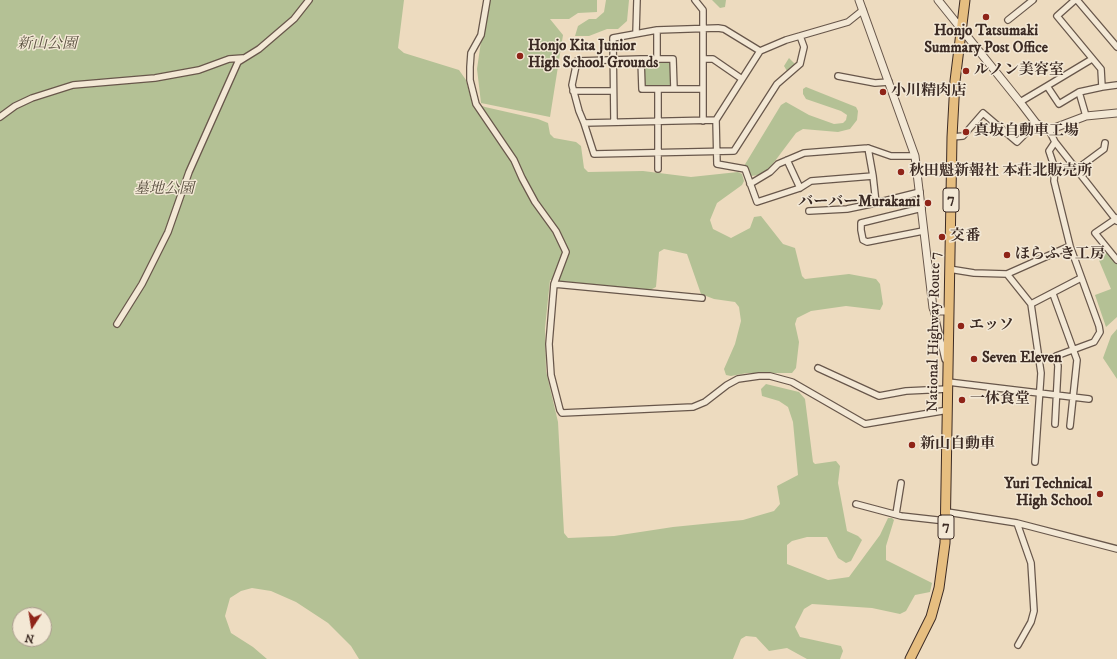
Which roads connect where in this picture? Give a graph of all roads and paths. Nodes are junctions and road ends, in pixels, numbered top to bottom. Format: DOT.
graph roads {
  1 [pos="309,0"];
  2 [pos="487,0"];
  3 [pos="637,0"];
  4 [pos="695,0"];
  5 [pos="859,0"];
  6 [pos="938,0"];
  7 [pos="965,0"];
  8 [pos="1033,0"];
  9 [pos="1076,0"];
  10 [pos="863,10"];
  11 [pos="1008,20"];
  12 [pos="703,28"];
  13 [pos="961,28"];
  14 [pos="657,30"];
  15 [pos="636,33"];
  16 [pos="800,36"];
  17 [pos="1117,47"];
  18 [pos="760,51"];
  19 [pos="243,58"];
  20 [pos="1092,58"];
  21 [pos="641,59"];
  22 [pos="657,59"];
  23 [pos="703,59"];
  24 [pos="613,60"];
  25 [pos="838,76"];
  26 [pos="742,79"];
  27 [pos="889,82"];
  28 [pos="1117,85"];
  29 [pos="1047,86"];
  30 [pos="1102,87"];
  31 [pos="658,89"];
  32 [pos="674,89"];
  33 [pos="703,89"];
  34 [pos="573,91"];
  35 [pos="613,91"];
  36 [pos="1079,92"];
  37 [pos="1020,102"];
  38 [pos="1117,113"];
  39 [pos="1086,116"];
  40 [pos="0,117"];
  41 [pos="716,120"];
  42 [pos="658,121"];
  43 [pos="703,121"];
  44 [pos="614,122"];
  45 [pos="584,123"];
  46 [pos="1036,123"];
  47 [pos="1049,130"];
  48 [pos="952,138"];
  49 [pos="1055,142"];
  50 [pos="1105,143"];
  51 [pos="868,148"];
  52 [pos="658,151"];
  53 [pos="717,151"];
  54 [pos="915,156"];
  55 [pos="787,160"];
  56 [pos="658,169"];
  57 [pos="1077,169"];
  58 [pos="873,176"];
  59 [pos="750,184"];
  60 [pos="800,188"];
  61 [pos="920,192"];
  62 [pos="876,203"];
  63 [pos="922,208"];
  64 [pos="809,211"];
  65 [pos="1117,219"];
  66 [pos="923,231"];
  67 [pos="1070,246"];
  68 [pos="1117,260"];
  69 [pos="949,269"];
  70 [pos="1007,274"];
  71 [pos="1081,278"];
  72 [pos="554,284"];
  73 [pos="1053,294"];
  74 [pos="702,298"];
  75 [pos="1031,304"];
  76 [pos="933,308"];
  77 [pos="949,311"];
  78 [pos="117,324"];
  79 [pos="1074,350"];
  80 [pos="818,368"];
  81 [pos="948,371"];
  82 [pos="948,386"];
  83 [pos="1040,394"];
  84 [pos="1056,396"];
  85 [pos="1072,398"];
  86 [pos="1089,399"];
  87 [pos="948,410"];
  88 [pos="1055,424"];
  89 [pos="1070,426"];
  90 [pos="1035,462"];
  91 [pos="901,483"];
  92 [pos="856,504"];
  93 [pos="947,512"];
  94 [pos="896,514"];
  95 [pos="946,521"];
  96 [pos="1017,523"];
  97 [pos="1117,549"];
  98 [pos="1018,645"];
  99 [pos="910,659"];
  1 -- 19 [label="street"];
  2 -- 72 [label="street"];
  3 -- 15 [label="street"];
  4 -- 12 [label="street"];
  5 -- 10 [label="street"];
  6 -- 13 [label="street"];
  7 -- 13 [label="highway, National Highway Route 7 / 7"];
  8 -- 11 [label="street"];
  9 -- 17 [label="street"];
  9 -- 20 [label="street"];
  10 -- 16 [label="street"];
  10 -- 27 [label="street"];
  12 -- 14 [label="street"];
  12 -- 18 [label="street"];
  12 -- 23 [label="street"];
  13 -- 37 [label="street"];
  13 -- 48 [label="highway, National Highway Route 7 / 7"];
  14 -- 15 [label="street"];
  14 -- 22 [label="street"];
  15 -- 24 [label="street"];
  16 -- 18 [label="street"];
  16 -- 53 [label="street"];
  18 -- 26 [label="street"];
  19 -- 40 [label="street"];
  19 -- 78 [label="street"];
  20 -- 29 [label="street"];
  20 -- 30 [label="street"];
  21 -- 22 [label="street"];
  21 -- 24 [label="street"];
  21 -- 31 [label="street"];
  22 -- 32 [label="street"];
  23 -- 26 [label="street"];
  23 -- 33 [label="street"];
  24 -- 34 [label="street"];
  24 -- 35 [label="street"];
  25 -- 27 [label="street"];
  26 -- 41 [label="street"];
  27 -- 54 [label="street"];
  28 -- 30 [label="street"];
  29 -- 36 [label="street"];
  29 -- 37 [label="street"];
  30 -- 36 [label="street"];
  31 -- 32 [label="street"];
  31 -- 42 [label="street"];
  32 -- 33 [label="street"];
  33 -- 43 [label="street"];
  34 -- 35 [label="street"];
  34 -- 45 [label="street"];
  35 -- 44 [label="street"];
  36 -- 39 [label="street"];
  37 -- 46 [label="street"];
  38 -- 39 [label="street"];
  39 -- 47 [label="street"];
  41 -- 43 [label="street"];
  41 -- 53 [label="street"];
  42 -- 43 [label="street"];
  42 -- 44 [label="street"];
  42 -- 52 [label="street"];
  44 -- 45 [label="street"];
  45 -- 52 [label="street"];
  46 -- 47 [label="street"];
  46 -- 48 [label="street"];
  47 -- 49 [label="street"];
  48 -- 69 [label="highway, National Highway Route 7 / 7"];
  49 -- 57 [label="street"];
  49 -- 67 [label="street"];
  50 -- 57 [label="street"];
  51 -- 54 [label="street"];
  51 -- 55 [label="street"];
  51 -- 58 [label="street"];
  52 -- 53 [label="street"];
  52 -- 56 [label="street"];
  53 -- 59 [label="street"];
  54 -- 61 [label="street"];
  55 -- 59 [label="street"];
  55 -- 60 [label="street"];
  57 -- 65 [label="street"];
  58 -- 60 [label="street"];
  58 -- 62 [label="street"];
  59 -- 60 [label="street"];
  61 -- 62 [label="street"];
  61 -- 63 [label="street"];
  62 -- 64 [label="street"];
  63 -- 66 [label="street"];
  63 -- 66 [label="street"];
  65 -- 68 [label="street"];
  66 -- 76 [label="street"];
  67 -- 70 [label="street"];
  67 -- 71 [label="street"];
  69 -- 70 [label="street"];
  69 -- 77 [label="highway, National Highway Route 7 / 7"];
  70 -- 75 [label="street"];
  71 -- 73 [label="street"];
  71 -- 79 [label="street"];
  72 -- 74 [label="street"];
  72 -- 87 [label="street"];
  73 -- 75 [label="street"];
  73 -- 79 [label="street"];
  75 -- 83 [label="street"];
  76 -- 77 [label="street"];
  76 -- 81 [label="street"];
  77 -- 81 [label="highway, National Highway Route 7 / 7"];
  79 -- 84 [label="street"];
  79 -- 85 [label="street"];
  80 -- 82 [label="street"];
  81 -- 82 [label="highway, National Highway Route 7 / 7"];
  82 -- 83 [label="street"];
  82 -- 87 [label="highway, National Highway Route 7 / 7"];
  83 -- 84 [label="street"];
  83 -- 90 [label="street"];
  84 -- 85 [label="street"];
  84 -- 88 [label="street"];
  85 -- 86 [label="street"];
  85 -- 89 [label="street"];
  87 -- 93 [label="highway, National Highway Route 7 / 7"];
  91 -- 94 [label="street"];
  92 -- 94 [label="street"];
  93 -- 95 [label="highway, National Highway Route 7 / 7"];
  93 -- 96 [label="street"];
  94 -- 95 [label="street"];
  95 -- 99 [label="highway, National Highway Route 7 / 7"];
  96 -- 97 [label="street"];
  96 -- 98 [label="street"];
}
